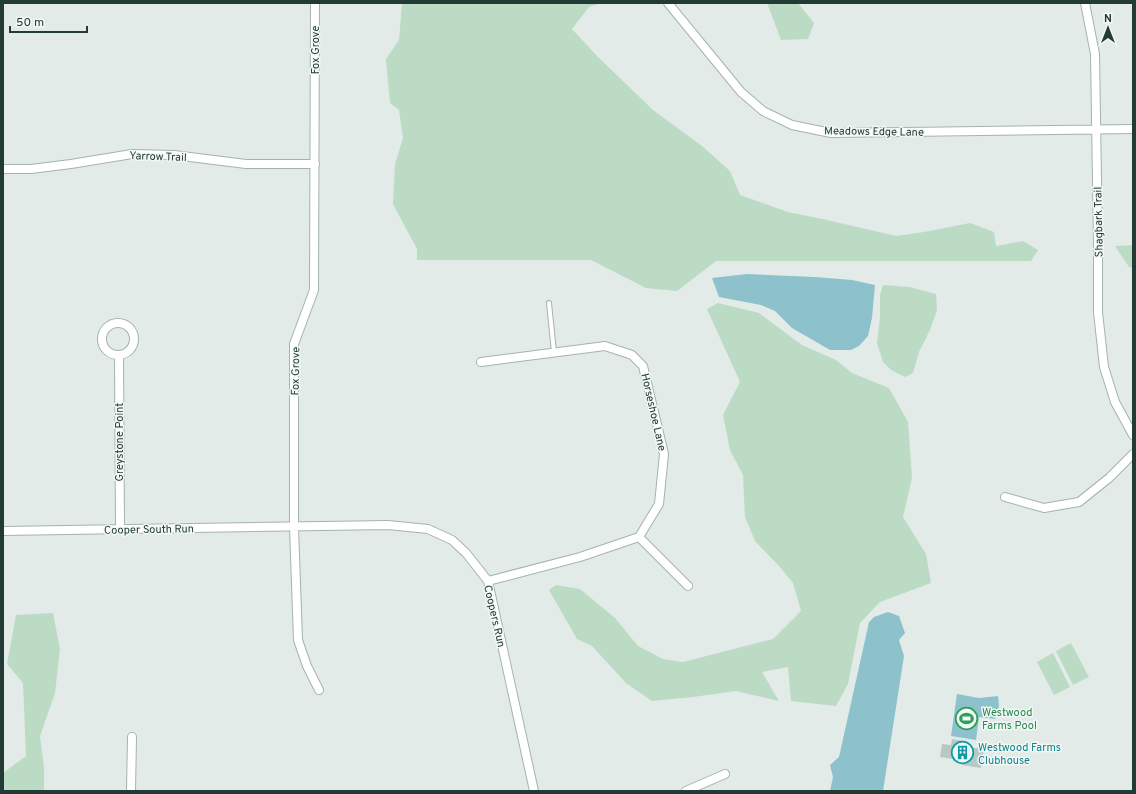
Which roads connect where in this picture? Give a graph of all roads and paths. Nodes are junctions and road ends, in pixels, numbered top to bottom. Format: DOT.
graph roads {
  1 [pos="315,3"];
  2 [pos="668,3"];
  3 [pos="1085,3"];
  4 [pos="1133,129"];
  5 [pos="1097,130"];
  6 [pos="315,164"];
  7 [pos="3,170"];
  8 [pos="549,303"];
  9 [pos="554,352"];
  10 [pos="118,355"];
  11 [pos="481,362"];
  12 [pos="1133,435"];
  13 [pos="1133,454"];
  14 [pos="1004,497"];
  15 [pos="294,527"];
  16 [pos="120,529"];
  17 [pos="3,531"];
  18 [pos="639,537"];
  19 [pos="488,581"];
  20 [pos="688,586"];
  21 [pos="319,690"];
  22 [pos="132,737"];
  23 [pos="725,774"];
  24 [pos="131,791"];
  25 [pos="534,791"];
  26 [pos="686,791"];
  1 -- 6 [label="street, Fox Grove"];
  2 -- 5 [label="street, Meadows Edge Lane"];
  3 -- 5 [label="street, Shagbark Trail"];
  4 -- 5 [label="street, Meadows Edge Lane"];
  5 -- 12 [label="street, Shagbark Trail"];
  6 -- 7 [label="street, Yarrow Trail"];
  6 -- 15 [label="street, Fox Grove"];
  8 -- 9 [label="lane"];
  9 -- 11 [label="street, Horseshoe Lane"];
  9 -- 18 [label="street, Horseshoe Lane"];
  10 -- 16 [label="street, Greystone Point"];
  13 -- 14 [label="street"];
  15 -- 16 [label="street, Cooper South Run"];
  15 -- 19 [label="street, Coopers Run"];
  15 -- 21 [label="street, Fox Grove"];
  16 -- 17 [label="street, Cooper South Run"];
  18 -- 19 [label="street"];
  18 -- 20 [label="street"];
  19 -- 25 [label="street, Coopers Run"];
  22 -- 24 [label="street"];
  23 -- 26 [label="street"];
}
